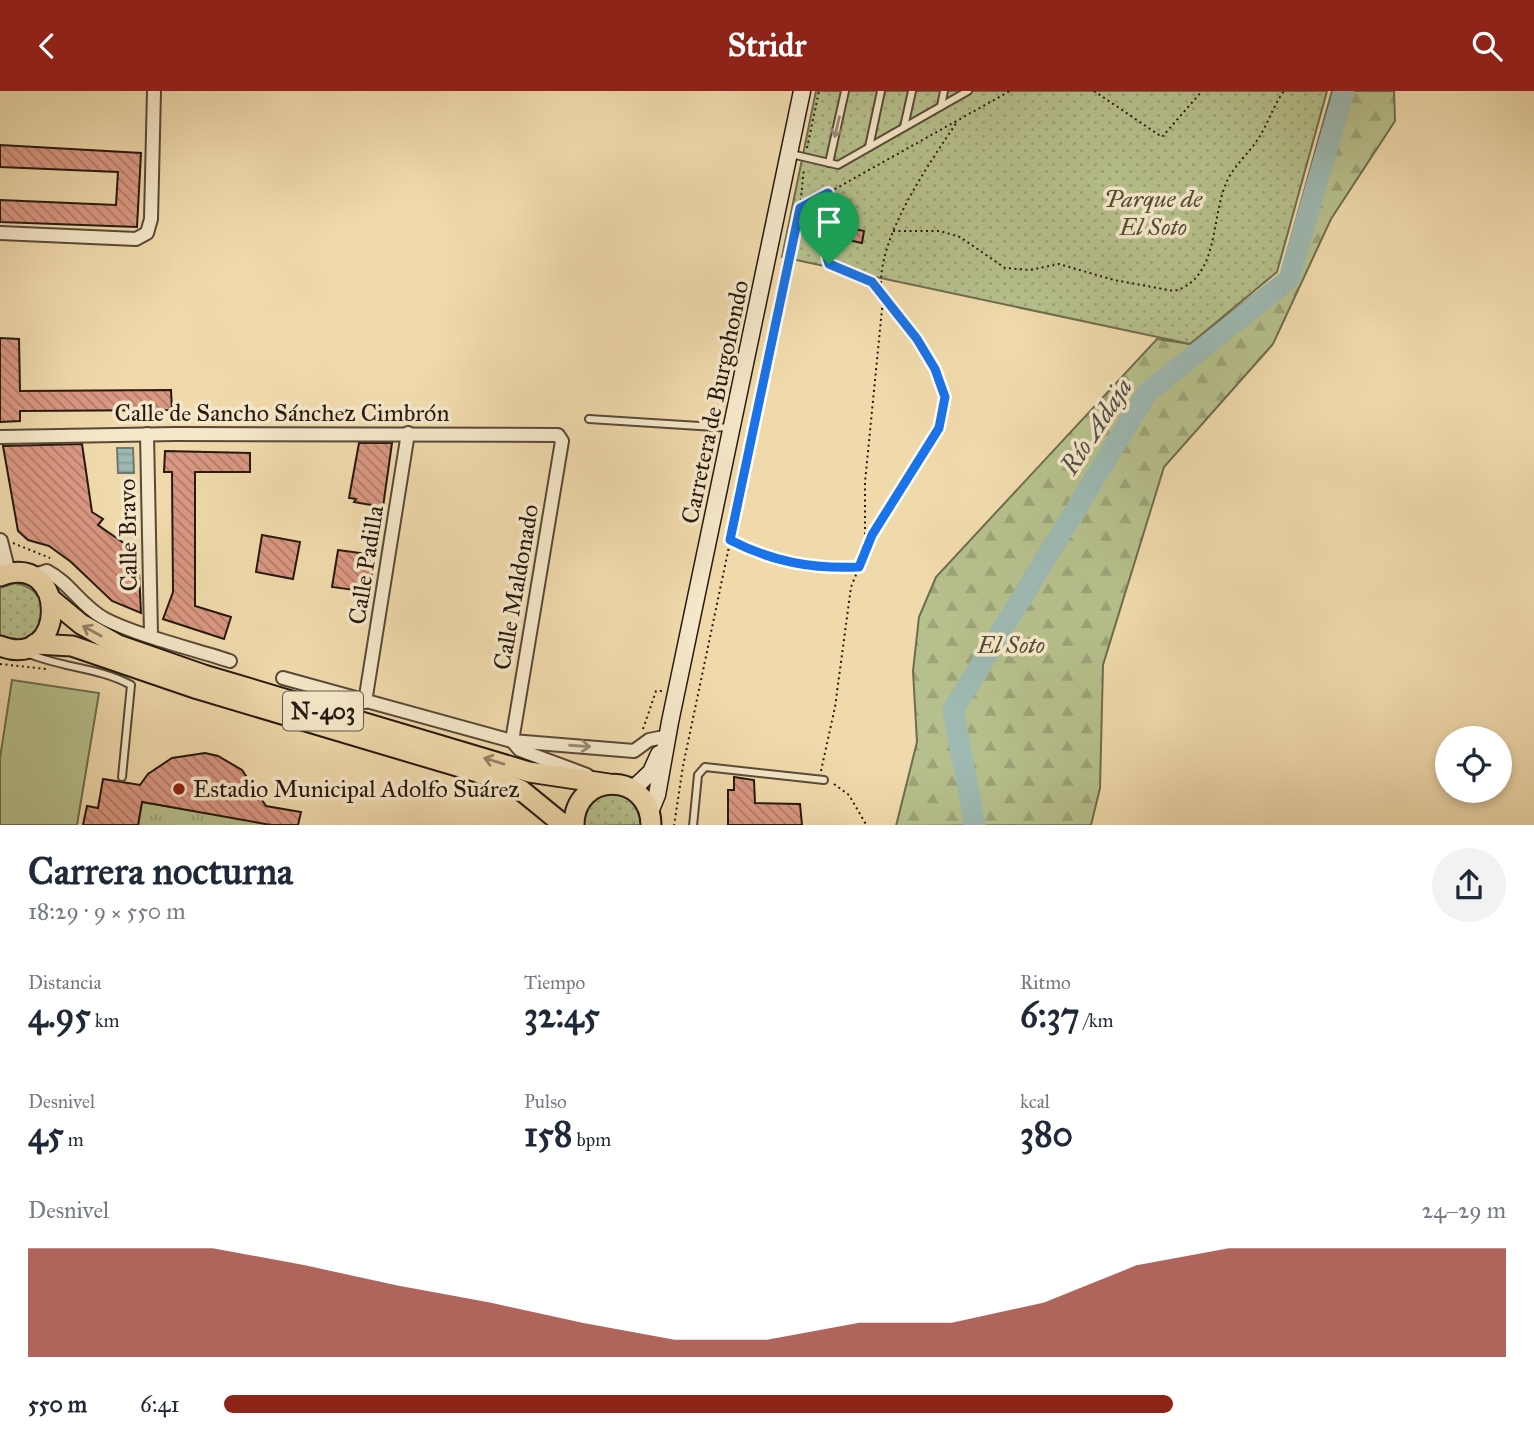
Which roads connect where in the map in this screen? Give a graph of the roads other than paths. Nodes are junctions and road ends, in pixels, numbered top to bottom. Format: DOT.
graph roads {
  1 [pos="153,91"];
  2 [pos="802,91"];
  3 [pos="845,91"];
  4 [pos="881,91"];
  5 [pos="912,91"];
  6 [pos="944,91"];
  7 [pos="968,91"];
  8 [pos="941,106"];
  9 [pos="904,127"];
  10 [pos="869,148"];
  11 [pos="798,156"];
  12 [pos="829,163"];
  13 [pos="0,233"];
  14 [pos="589,419"];
  15 [pos="733,428"];
  16 [pos="408,433"];
  17 [pos="147,434"];
  18 [pos="0,437"];
  19 [pos="562,441"];
  20 [pos="0,541"];
  21 [pos="3,574"];
  22 [pos="31,576"];
  23 [pos="52,600"];
  24 [pos="150,635"];
  25 [pos="11,647"];
  26 [pos="230,661"];
  27 [pos="283,678"];
  28 [pos="365,702"];
  29 [pos="667,729"];
  30 [pos="512,741"];
  31 [pos="122,777"];
  32 [pos="824,780"];
  33 [pos="605,783"];
  34 [pos="633,789"];
  35 [pos="650,819"];
  36 [pos="565,825"];
  37 [pos="574,825"];
  38 [pos="693,825"];
  1 -- 13 [label="street"];
  2 -- 11 [label="main road, Carretera de Burgohondo"];
  3 -- 12 [label="lane, one-way"];
  4 -- 10 [label="lane"];
  5 -- 9 [label="lane"];
  6 -- 8 [label="lane"];
  7 -- 8 [label="lane"];
  8 -- 9 [label="lane"];
  9 -- 10 [label="lane"];
  10 -- 12 [label="lane"];
  11 -- 12 [label="lane"];
  11 -- 15 [label="main road, Carretera de Burgohondo"];
  14 -- 15 [label="lane"];
  15 -- 29 [label="main road, Carretera de Burgohondo"];
  16 -- 17 [label="street, Calle de Sancho Sánchez Cimbrón"];
  16 -- 19 [label="street, Calle de Sancho Sánchez Cimbrón"];
  16 -- 28 [label="street, Calle Padilla"];
  17 -- 18 [label="street, Calle de Sancho Sánchez Cimbrón"];
  17 -- 24 [label="street, Calle Bravo"];
  19 -- 30 [label="street, Calle Maldonado"];
  20 -- 21 [label="street"];
  21 -- 22 [label="highway"];
  22 -- 23 [label="highway, N-403"];
  22 -- 24 [label="street"];
  23 -- 25 [label="highway"];
  33 -- 23 [label="highway, N-403, one-way"];
  24 -- 26 [label="street"];
  25 -- 31 [label="lane"];
  25 -- 36 [label="highway, N-403"];
  27 -- 28 [label="street"];
  28 -- 30 [label="street"];
  30 -- 29 [label="street, one-way"];
  29 -- 34 [label="main road, Carretera de Burgohondo"];
  29 -- 35 [label="main road, Carretera de Burgohondo"];
  30 -- 33 [label="street"];
  32 -- 38 [label="lane"];
  33 -- 34 [label="highway, N-403"];
  33 -- 37 [label="highway"];
  34 -- 35 [label="highway"];
}
